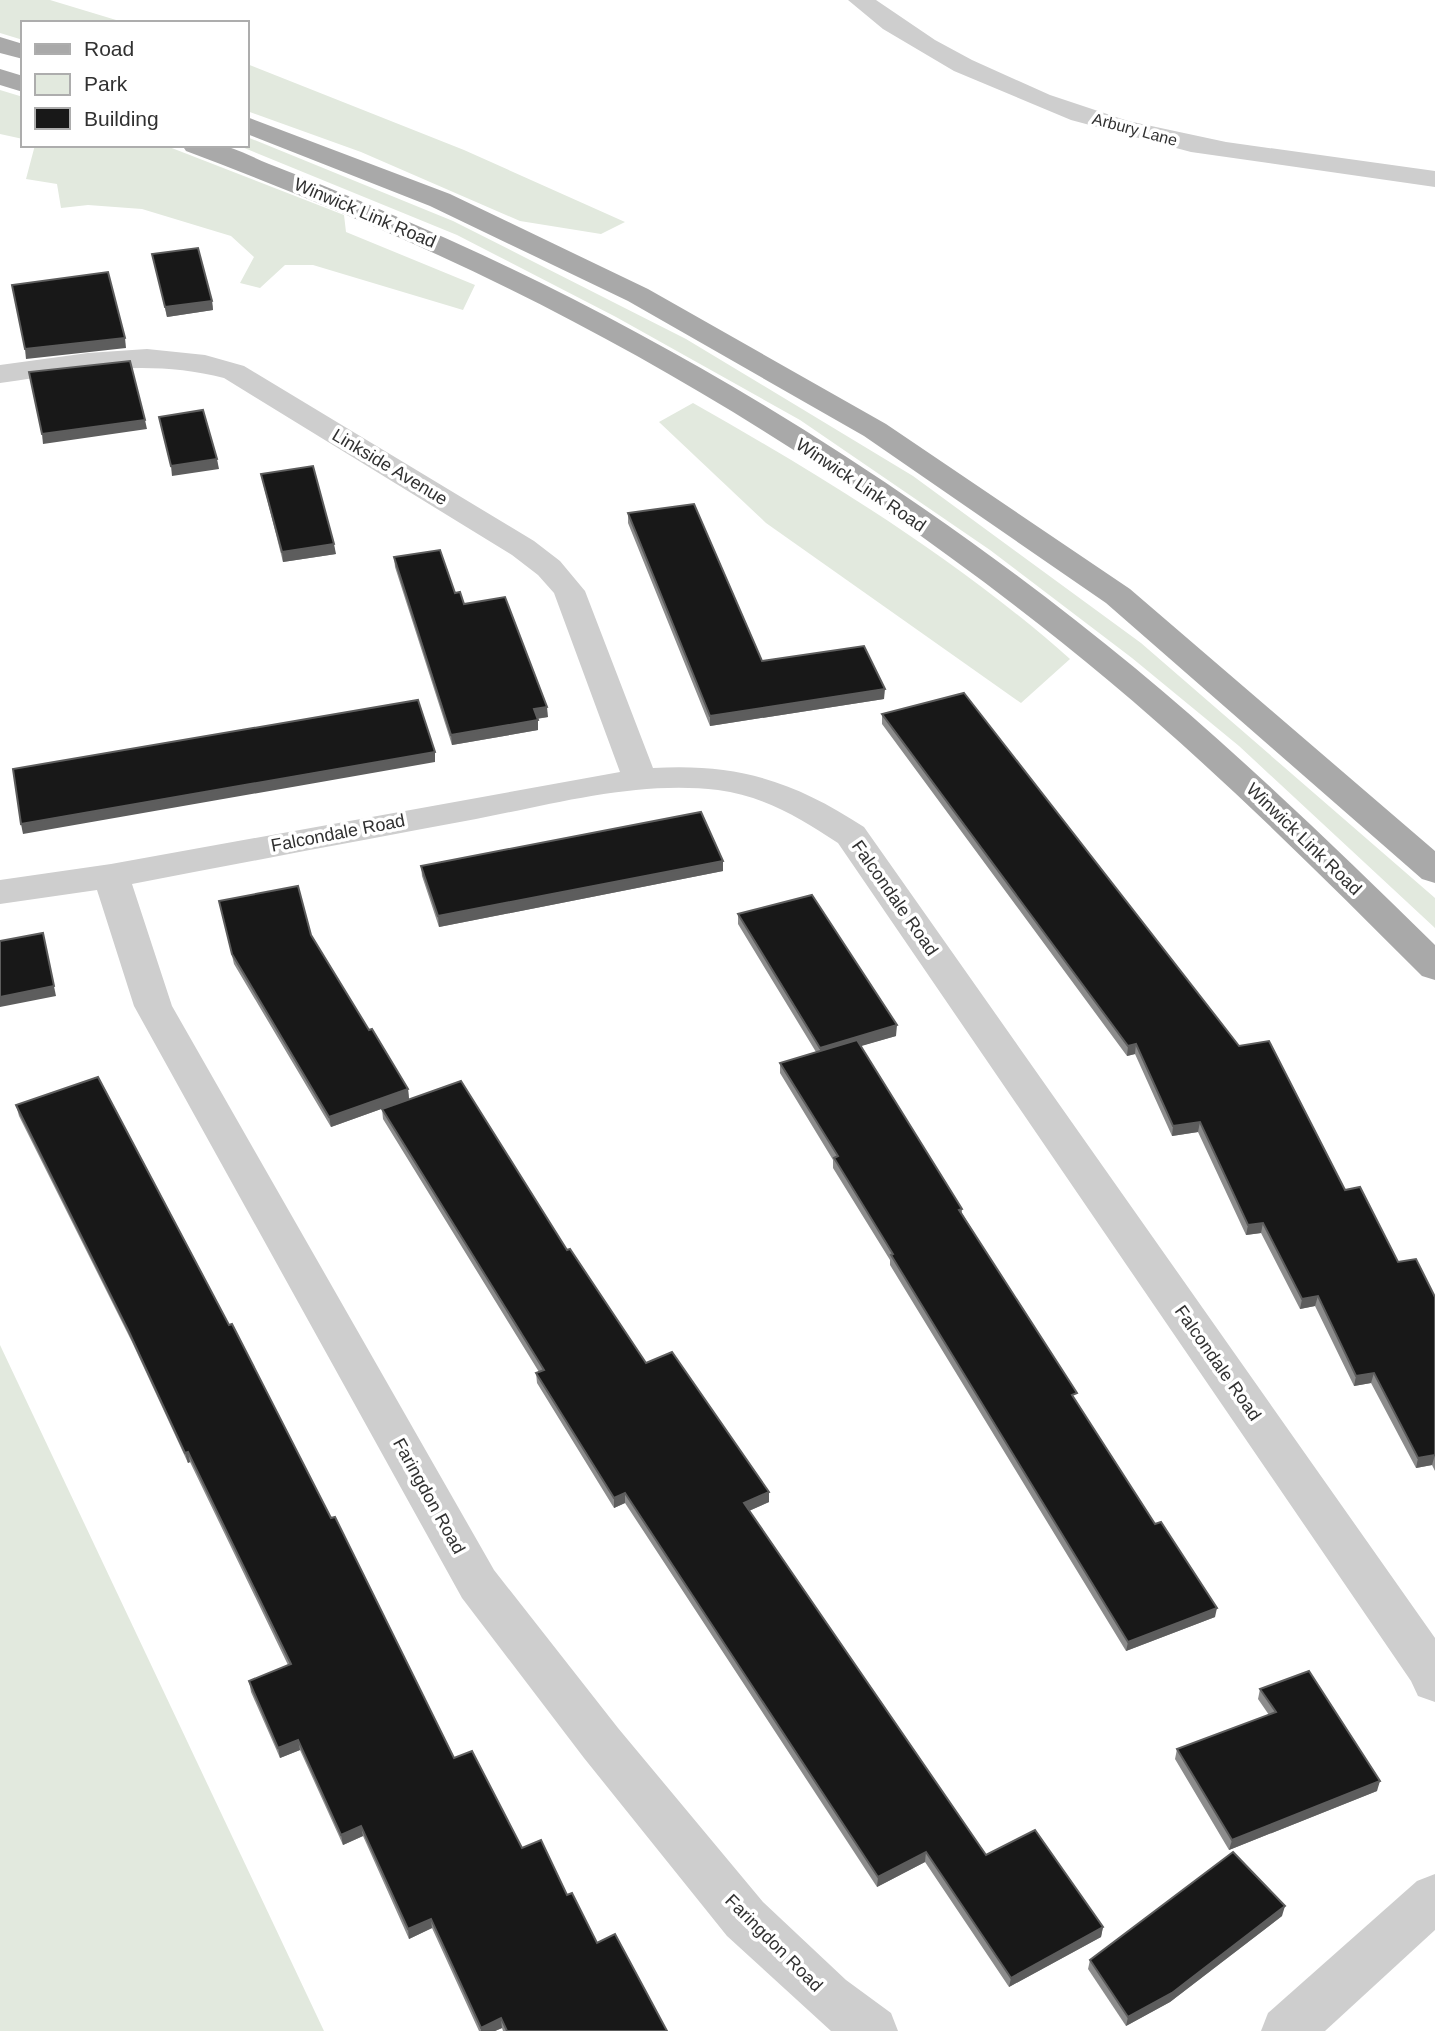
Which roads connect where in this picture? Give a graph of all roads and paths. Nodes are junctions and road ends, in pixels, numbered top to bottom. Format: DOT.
graph roads {
  1 [pos="860,0"];
  2 [pos="0,45"];
  3 [pos="21,51"];
  4 [pos="0,78"];
  5 [pos="21,83"];
  6 [pos="248,125"];
  7 [pos="201,147"];
  8 [pos="1435,179"];
  9 [pos="0,374"];
  10 [pos="640,779"];
  11 [pos="1435,872"];
  12 [pos="111,876"];
  13 [pos="0,892"];
  14 [pos="1435,967"];
  15 [pos="1435,1681"];
  16 [pos="1435,1896"];
  17 [pos="872,2031"];
  18 [pos="1287,2031"];
  1 -- 8 [label="street, Arbury Lane"];
  2 -- 3 [label="main road"];
  4 -- 5 [label="main road"];
  6 -- 11 [label="main road"];
  7 -- 14 [label="main road, Winwick Link Road"];
  9 -- 10 [label="street, Linkside Avenue"];
  10 -- 12 [label="street, Falcondale Road"];
  10 -- 15 [label="street, Falcondale Road"];
  12 -- 13 [label="street, Falcondale Road"];
  12 -- 17 [label="street, Faringdon Road"];
  16 -- 18 [label="street"];
}
